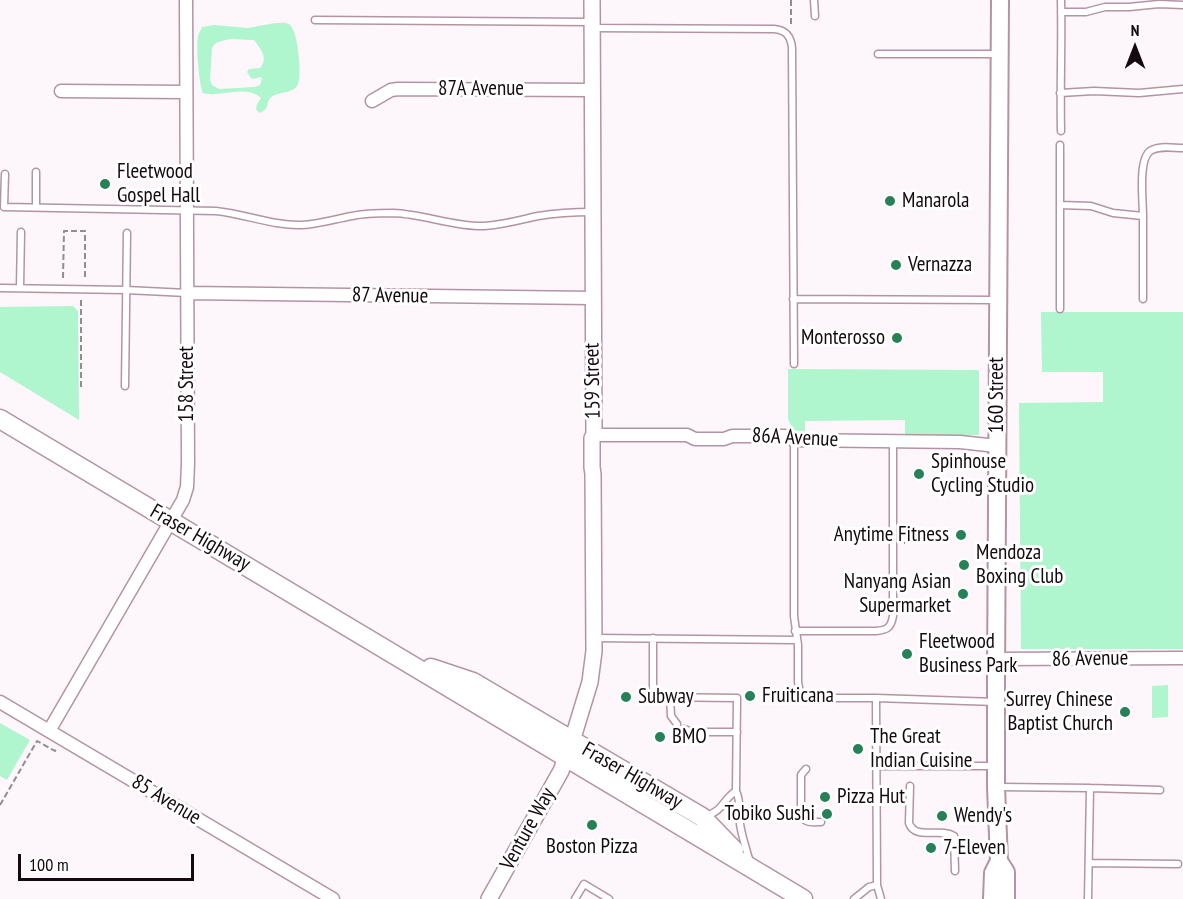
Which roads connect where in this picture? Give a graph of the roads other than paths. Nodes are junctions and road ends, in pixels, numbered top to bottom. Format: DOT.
graph roads {
  1 [pos="186,0"];
  2 [pos="592,0"];
  3 [pos="814,0"];
  4 [pos="1000,0"];
  5 [pos="1061,0"];
  6 [pos="1183,5"];
  7 [pos="1061,12"];
  8 [pos="815,16"];
  9 [pos="315,20"];
  10 [pos="592,25"];
  11 [pos="878,54"];
  12 [pos="1000,54"];
  13 [pos="1183,89"];
  14 [pos="593,90"];
  15 [pos="61,91"];
  16 [pos="186,92"];
  17 [pos="1060,93"];
  18 [pos="372,101"];
  19 [pos="1061,131"];
  20 [pos="1060,145"];
  21 [pos="1183,148"];
  22 [pos="36,172"];
  23 [pos="5,174"];
  24 [pos="1060,206"];
  25 [pos="36,207"];
  26 [pos="187,210"];
  27 [pos="593,213"];
  28 [pos="1143,216"];
  29 [pos="21,232"];
  30 [pos="126,233"];
  31 [pos="0,288"];
  32 [pos="20,288"];
  33 [pos="126,290"];
  34 [pos="187,293"];
  35 [pos="592,298"];
  36 [pos="793,299"];
  37 [pos="1143,299"];
  38 [pos="997,300"];
  39 [pos="1060,309"];
  40 [pos="794,364"];
  41 [pos="125,386"];
  42 [pos="0,419"];
  43 [pos="594,435"];
  44 [pos="794,440"];
  45 [pos="893,441"];
  46 [pos="997,446"];
  47 [pos="171,522"];
  48 [pos="795,631"];
  49 [pos="594,638"];
  50 [pos="653,638"];
  51 [pos="797,640"];
  52 [pos="1183,658"];
  53 [pos="996,659"];
  54 [pos="670,697"];
  55 [pos="876,699"];
  56 [pos="0,702"];
  57 [pos="996,702"];
  58 [pos="677,724"];
  59 [pos="684,729"];
  60 [pos="49,731"];
  61 [pos="737,732"];
  62 [pos="569,749"];
  63 [pos="876,766"];
  64 [pos="996,766"];
  65 [pos="806,769"];
  66 [pos="910,786"];
  67 [pos="996,787"];
  68 [pos="1090,788"];
  69 [pos="1160,790"];
  70 [pos="736,791"];
  71 [pos="702,817"];
  72 [pos="821,822"];
  73 [pos="999,861"];
  74 [pos="1089,863"];
  75 [pos="1178,864"];
  76 [pos="752,869"];
  77 [pos="955,871"];
  78 [pos="877,885"];
  79 [pos="801,898"];
  80 [pos="333,899"];
  81 [pos="489,899"];
  82 [pos="574,899"];
  83 [pos="609,899"];
  84 [pos="854,899"];
  85 [pos="881,899"];
  86 [pos="993,899"];
  87 [pos="1006,899"];
  88 [pos="1088,899"];
  1 -- 16 [label="street, 158 Street"];
  2 -- 10 [label="street, 159 Street"];
  3 -- 8 [label="lane"];
  4 -- 12 [label="main road, 160 Street"];
  5 -- 7 [label="lane"];
  6 -- 7 [label="lane"];
  7 -- 17 [label="lane"];
  9 -- 10 [label="lane"];
  10 -- 14 [label="street, 159 Street"];
  10 -- 36 [label="lane"];
  11 -- 12 [label="lane"];
  12 -- 38 [label="main road, 160 Street"];
  13 -- 17 [label="lane"];
  14 -- 18 [label="street, 87A Avenue"];
  14 -- 27 [label="street, 159 Street"];
  15 -- 16 [label="street"];
  16 -- 26 [label="street, 158 Street"];
  17 -- 19 [label="lane"];
  20 -- 24 [label="lane"];
  21 -- 28 [label="lane"];
  22 -- 25 [label="lane"];
  23 -- 25 [label="lane"];
  24 -- 28 [label="lane"];
  24 -- 39 [label="lane"];
  25 -- 26 [label="lane"];
  26 -- 27 [label="lane"];
  26 -- 34 [label="street, 158 Street"];
  27 -- 35 [label="street, 159 Street"];
  28 -- 37 [label="lane"];
  29 -- 32 [label="lane"];
  30 -- 33 [label="lane"];
  31 -- 32 [label="lane"];
  32 -- 33 [label="lane"];
  33 -- 34 [label="lane"];
  33 -- 41 [label="lane"];
  34 -- 35 [label="street, 87 Avenue"];
  34 -- 47 [label="street, 158 Street"];
  35 -- 43 [label="street, 159 Street"];
  36 -- 38 [label="lane"];
  36 -- 40 [label="lane"];
  38 -- 46 [label="main road, 160 Street"];
  42 -- 47 [label="main road, Fraser Highway"];
  43 -- 44 [label="street, 86A Avenue"];
  43 -- 49 [label="street, 159 Street"];
  44 -- 45 [label="street, 86A Avenue"];
  44 -- 48 [label="lane"];
  45 -- 46 [label="street, 86A Avenue"];
  45 -- 48 [label="lane"];
  46 -- 53 [label="main road, 160 Street"];
  47 -- 60 [label="street, 158 Street"];
  47 -- 62 [label="main road, Fraser Highway"];
  48 -- 51 [label="lane"];
  49 -- 50 [label="lane"];
  49 -- 62 [label="street, 159 Street"];
  50 -- 51 [label="lane"];
  50 -- 54 [label="lane"];
  51 -- 55 [label="lane"];
  52 -- 53 [label="street, 86 Avenue"];
  53 -- 57 [label="main road, 160 Street"];
  54 -- 58 [label="lane"];
  54 -- 61 [label="lane"];
  55 -- 57 [label="lane"];
  55 -- 63 [label="lane"];
  56 -- 60 [label="street, 85 Avenue"];
  57 -- 64 [label="main road, 160 Street"];
  59 -- 61 [label="lane"];
  60 -- 80 [label="street, 85 Avenue"];
  61 -- 70 [label="lane"];
  62 -- 71 [label="main road, Fraser Highway"];
  62 -- 76 [label="main road, Fraser Highway"];
  62 -- 81 [label="street, Venture Way"];
  63 -- 64 [label="lane"];
  63 -- 78 [label="lane"];
  64 -- 67 [label="main road, 160 Street"];
  65 -- 72 [label="lane"];
  66 -- 77 [label="lane"];
  67 -- 68 [label="lane"];
  67 -- 73 [label="main road, 160 Street"];
  68 -- 69 [label="lane"];
  68 -- 74 [label="lane"];
  70 -- 71 [label="lane"];
  70 -- 76 [label="lane"];
  71 -- 76 [label="main road, Fraser Highway"];
  73 -- 86 [label="main road, 160 Street"];
  73 -- 87 [label="main road, 160 Street"];
  74 -- 75 [label="lane"];
  74 -- 88 [label="lane"];
  76 -- 79 [label="main road, Fraser Highway"];
  78 -- 84 [label="lane"];
  78 -- 85 [label="lane"];
  82 -- 83 [label="lane"];
}
